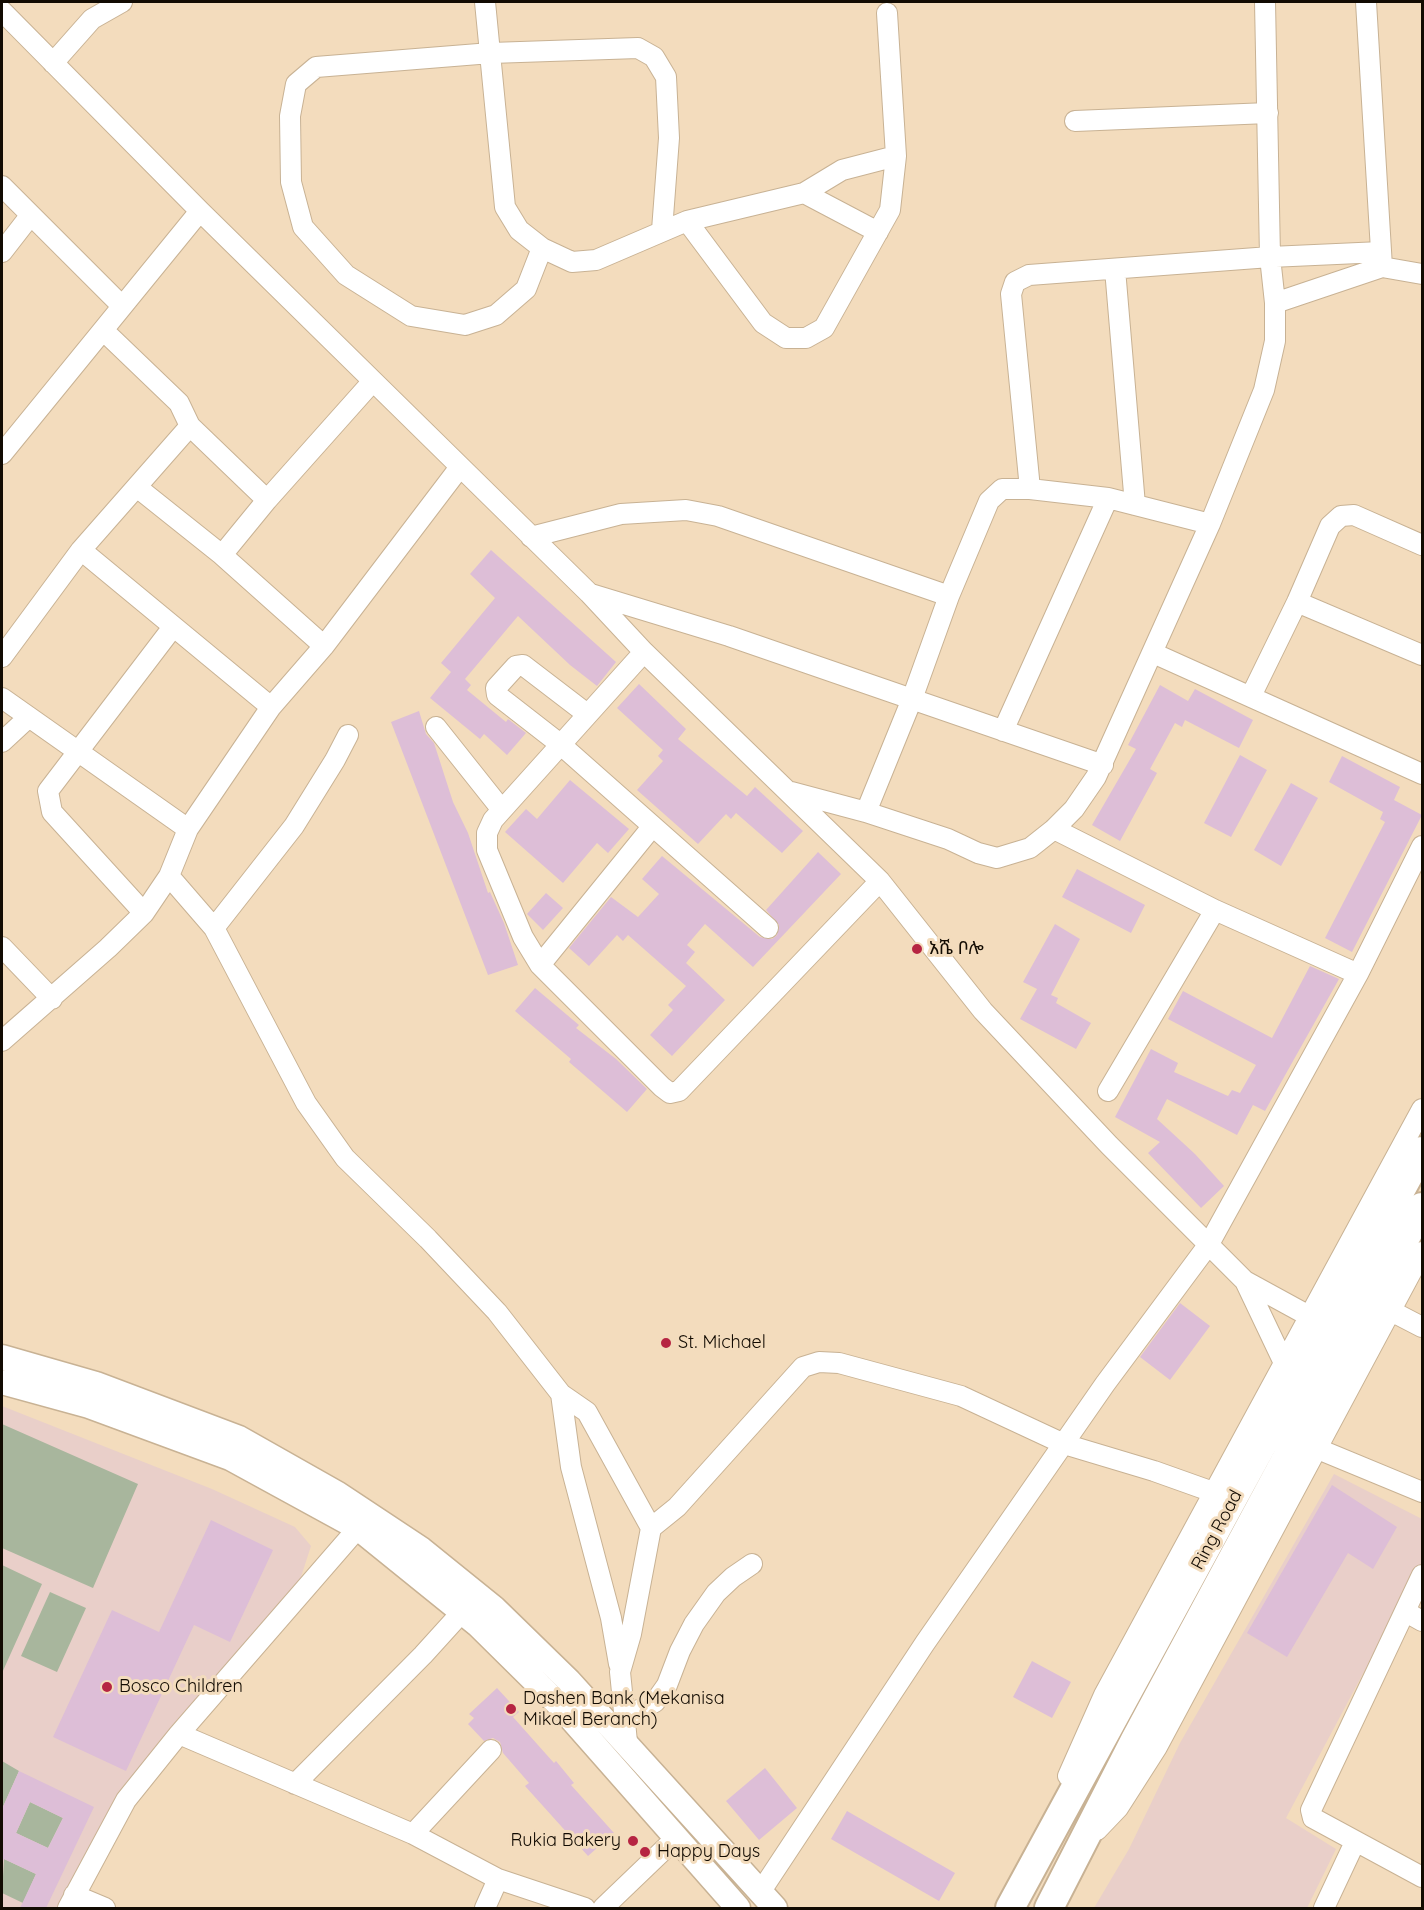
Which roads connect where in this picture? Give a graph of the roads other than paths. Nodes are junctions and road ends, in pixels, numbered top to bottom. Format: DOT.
graph roads {
  1 [pos="122,2"];
  2 [pos="485,2"];
  3 [pos="1265,2"];
  4 [pos="1366,2"];
  5 [pos="2,11"];
  6 [pos="887,13"];
  7 [pos="491,53"];
  8 [pos="53,63"];
  9 [pos="1268,113"];
  10 [pos="1075,121"];
  11 [pos="896,156"];
  12 [pos="2,186"];
  13 [pos="804,193"];
  14 [pos="200,212"];
  15 [pos="30,216"];
  16 [pos="687,221"];
  17 [pos="662,230"];
  18 [pos="878,232"];
  19 [pos="542,248"];
  20 [pos="2,252"];
  21 [pos="1270,257"];
  22 [pos="1381,260"];
  23 [pos="1115,270"];
  24 [pos="1422,274"];
  25 [pos="1275,303"];
  26 [pos="122,306"];
  27 [pos="104,331"];
  28 [pos="373,381"];
  29 [pos="190,426"];
  30 [pos="2,454"];
  31 [pos="460,467"];
  32 [pos="138,488"];
  33 [pos="1030,489"];
  34 [pos="1108,498"];
  35 [pos="267,500"];
  36 [pos="1135,505"];
  37 [pos="1210,524"];
  38 [pos="531,537"];
  39 [pos="1422,545"];
  40 [pos="81,550"];
  41 [pos="222,555"];
  42 [pos="589,593"];
  43 [pos="949,596"];
  44 [pos="1297,602"];
  45 [pos="173,627"];
  46 [pos="324,646"];
  47 [pos="644,652"];
  48 [pos="1153,653"];
  49 [pos="1422,655"];
  50 [pos="2,657"];
  51 [pos="1251,696"];
  52 [pos="2,698"];
  53 [pos="912,699"];
  54 [pos="271,707"];
  55 [pos="587,714"];
  56 [pos="29,717"];
  57 [pos="436,727"];
  58 [pos="1003,731"];
  59 [pos="348,735"];
  60 [pos="2,742"];
  61 [pos="560,744"];
  62 [pos="79,750"];
  63 [pos="1103,765"];
  64 [pos="1422,774"];
  65 [pos="788,792"];
  66 [pos="502,810"];
  67 [pos="866,812"];
  68 [pos="652,827"];
  69 [pos="188,829"];
  70 [pos="1054,829"];
  71 [pos="1422,846"];
  72 [pos="169,876"];
  73 [pos="880,881"];
  74 [pos="1215,910"];
  75 [pos="144,913"];
  76 [pos="214,928"];
  77 [pos="768,928"];
  78 [pos="2,947"];
  79 [pos="540,965"];
  80 [pos="1359,974"];
  81 [pos="52,999"];
  82 [pos="2,1041"];
  83 [pos="1108,1091"];
  84 [pos="1422,1109"];
  85 [pos="1422,1151"];
  86 [pos="1422,1207"];
  87 [pos="1209,1244"];
  88 [pos="1422,1252"];
  89 [pos="1245,1281"];
  90 [pos="1391,1311"];
  91 [pos="1310,1316"];
  92 [pos="1422,1327"];
  93 [pos="2,1357"];
  94 [pos="1284,1364"];
  95 [pos="2,1382"];
  96 [pos="561,1394"];
  97 [pos="1064,1444"];
  98 [pos="1318,1449"];
  99 [pos="1214,1492"];
  100 [pos="1422,1492"];
  101 [pos="358,1528"];
  102 [pos="651,1528"];
  103 [pos="415,1559"];
  104 [pos="752,1564"];
  105 [pos="1422,1575"];
  106 [pos="462,1612"];
  107 [pos="1414,1616"];
  108 [pos="620,1672"];
  109 [pos="625,1717"];
  110 [pos="179,1734"];
  111 [pos="627,1742"];
  112 [pos="491,1750"];
  113 [pos="295,1784"];
  114 [pos="413,1834"];
  115 [pos="676,1838"];
  116 [pos="1355,1842"];
  117 [pos="1081,1848"];
  118 [pos="1038,1858"];
  119 [pos="1422,1877"];
  120 [pos="498,1879"];
  121 [pos="768,1900"];
  122 [pos="71,1902"];
  123 [pos="105,1908"];
  124 [pos="485,1908"];
  125 [pos="585,1908"];
  126 [pos="603,1908"];
  127 [pos="738,1908"];
  128 [pos="1010,1908"];
  129 [pos="1049,1908"];
  130 [pos="1324,1908"];
  1 -- 8 [label="street"];
  2 -- 7 [label="street"];
  3 -- 9 [label="street"];
  4 -- 22 [label="street"];
  5 -- 8 [label="street"];
  6 -- 11 [label="street"];
  7 -- 17 [label="street"];
  7 -- 19 [label="street"];
  7 -- 19 [label="street"];
  8 -- 14 [label="street"];
  9 -- 10 [label="street"];
  9 -- 21 [label="street"];
  11 -- 13 [label="street"];
  11 -- 18 [label="street"];
  12 -- 15 [label="street"];
  13 -- 16 [label="street"];
  13 -- 18 [label="street"];
  14 -- 26 [label="street"];
  14 -- 28 [label="street"];
  15 -- 20 [label="street"];
  15 -- 26 [label="street"];
  16 -- 17 [label="street"];
  16 -- 18 [label="street"];
  17 -- 19 [label="street"];
  21 -- 22 [label="street"];
  21 -- 23 [label="street"];
  21 -- 25 [label="street"];
  22 -- 24 [label="street"];
  22 -- 25 [label="street"];
  23 -- 33 [label="street"];
  23 -- 36 [label="street"];
  25 -- 37 [label="street"];
  26 -- 27 [label="street"];
  27 -- 29 [label="street"];
  27 -- 30 [label="street"];
  28 -- 31 [label="street"];
  28 -- 35 [label="street"];
  29 -- 32 [label="street"];
  29 -- 35 [label="street"];
  31 -- 38 [label="street"];
  31 -- 46 [label="street"];
  32 -- 40 [label="street"];
  32 -- 41 [label="street"];
  33 -- 34 [label="street"];
  33 -- 43 [label="street"];
  34 -- 36 [label="street"];
  34 -- 58 [label="street"];
  35 -- 41 [label="street"];
  36 -- 37 [label="street"];
  37 -- 48 [label="street"];
  38 -- 42 [label="street"];
  38 -- 43 [label="street"];
  39 -- 44 [label="street"];
  40 -- 45 [label="street"];
  40 -- 50 [label="street"];
  41 -- 46 [label="street"];
  42 -- 47 [label="street"];
  42 -- 53 [label="street"];
  43 -- 53 [label="street"];
  44 -- 49 [label="street"];
  44 -- 51 [label="street"];
  45 -- 54 [label="street"];
  45 -- 62 [label="street"];
  46 -- 54 [label="street"];
  47 -- 55 [label="street"];
  47 -- 65 [label="street"];
  48 -- 51 [label="street"];
  48 -- 63 [label="street"];
  51 -- 64 [label="street"];
  52 -- 56 [label="street"];
  53 -- 58 [label="street"];
  53 -- 67 [label="street"];
  54 -- 69 [label="street"];
  55 -- 61 [label="street"];
  55 -- 61 [label="street"];
  56 -- 60 [label="street"];
  56 -- 62 [label="street"];
  57 -- 66 [label="street"];
  58 -- 63 [label="street"];
  59 -- 76 [label="street"];
  61 -- 66 [label="street"];
  61 -- 68 [label="street"];
  62 -- 69 [label="street"];
  62 -- 75 [label="street"];
  63 -- 70 [label="street"];
  65 -- 67 [label="street"];
  65 -- 73 [label="street"];
  66 -- 79 [label="street"];
  67 -- 70 [label="street"];
  68 -- 77 [label="street"];
  68 -- 79 [label="street"];
  69 -- 72 [label="street"];
  70 -- 74 [label="street"];
  71 -- 80 [label="street"];
  72 -- 75 [label="street"];
  72 -- 76 [label="street"];
  73 -- 79 [label="street"];
  73 -- 87 [label="street"];
  74 -- 80 [label="street"];
  74 -- 83 [label="street"];
  75 -- 81 [label="street"];
  76 -- 96 [label="street"];
  78 -- 81 [label="street"];
  80 -- 87 [label="street"];
  81 -- 82 [label="street"];
  84 -- 91 [label="street"];
  85 -- 118 [label="highway, Ring Road"];
  86 -- 117 [label="highway, Ring Road"];
  87 -- 89 [label="street"];
  87 -- 97 [label="street"];
  88 -- 90 [label="street"];
  89 -- 91 [label="street"];
  89 -- 94 [label="street"];
  90 -- 92 [label="street"];
  90 -- 98 [label="street"];
  91 -- 94 [label="street"];
  93 -- 103 [label="main road"];
  94 -- 99 [label="street"];
  95 -- 101 [label="main road"];
  96 -- 102 [label="street"];
  96 -- 108 [label="street"];
  97 -- 99 [label="street"];
  97 -- 102 [label="street"];
  97 -- 121 [label="street"];
  98 -- 100 [label="street"];
  98 -- 117 [label="street"];
  99 -- 118 [label="street"];
  101 -- 103 [label="main road"];
  101 -- 110 [label="street"];
  102 -- 108 [label="street"];
  103 -- 106 [label="main road"];
  103 -- 111 [label="main road"];
  104 -- 109 [label="street"];
  105 -- 107 [label="street"];
  106 -- 113 [label="street"];
  106 -- 115 [label="main road"];
  107 -- 116 [label="street"];
  108 -- 109 [label="street"];
  109 -- 111 [label="street"];
  110 -- 113 [label="street"];
  110 -- 122 [label="street"];
  111 -- 121 [label="main road"];
  112 -- 114 [label="street"];
  113 -- 114 [label="street"];
  114 -- 120 [label="street"];
  115 -- 126 [label="street"];
  115 -- 127 [label="main road"];
  116 -- 119 [label="street"];
  116 -- 130 [label="street"];
  117 -- 129 [label="highway, Ring Road"];
  118 -- 128 [label="highway, Ring Road"];
  120 -- 124 [label="street"];
  120 -- 125 [label="street"];
  122 -- 123 [label="street"];
}
